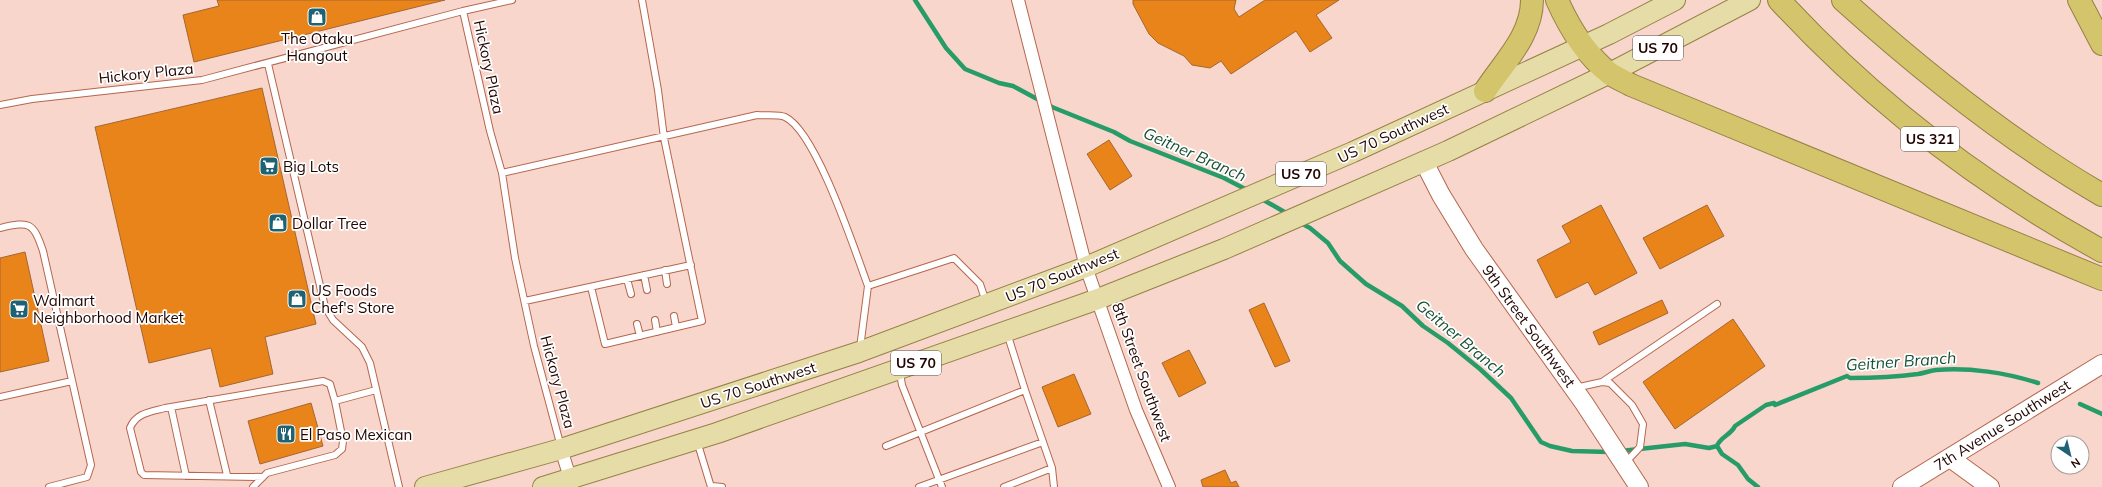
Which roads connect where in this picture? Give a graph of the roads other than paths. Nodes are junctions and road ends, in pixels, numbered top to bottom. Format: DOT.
graph roads {
  1 [pos="512,0"];
  2 [pos="642,0"];
  3 [pos="1018,0"];
  4 [pos="1532,0"];
  5 [pos="1557,0"];
  6 [pos="1675,0"];
  7 [pos="1750,0"];
  8 [pos="1779,0"];
  9 [pos="1843,0"];
  10 [pos="2079,0"];
  11 [pos="463,11"];
  12 [pos="2102,44"];
  13 [pos="1583,46"];
  14 [pos="268,64"];
  15 [pos="1610,73"];
  16 [pos="1485,91"];
  17 [pos="0,105"];
  18 [pos="664,138"];
  19 [pos="1424,162"];
  20 [pos="502,174"];
  21 [pos="2102,195"];
  22 [pos="0,228"];
  23 [pos="2102,251"];
  24 [pos="691,265"];
  25 [pos="1086,267"];
  26 [pos="665,270"];
  27 [pos="644,275"];
  28 [pos="627,279"];
  29 [pos="2102,279"];
  30 [pos="667,284"];
  31 [pos="868,286"];
  32 [pos="591,287"];
  33 [pos="647,290"];
  34 [pos="631,294"];
  35 [pos="1098,299"];
  36 [pos="526,301"];
  37 [pos="1717,304"];
  38 [pos="988,305"];
  39 [pos="674,316"];
  40 [pos="655,320"];
  41 [pos="637,324"];
  42 [pos="676,327"];
  43 [pos="657,332"];
  44 [pos="1007,332"];
  45 [pos="640,336"];
  46 [pos="859,352"];
  47 [pos="2102,364"];
  48 [pos="899,369"];
  49 [pos="72,381"];
  50 [pos="1602,382"];
  51 [pos="1574,388"];
  52 [pos="376,390"];
  53 [pos="1025,390"];
  54 [pos="0,397"];
  55 [pos="209,400"];
  56 [pos="335,401"];
  57 [pos="171,407"];
  58 [pos="921,432"];
  59 [pos="696,440"];
  60 [pos="1043,442"];
  61 [pos="886,446"];
  62 [pos="561,448"];
  63 [pos="1950,458"];
  64 [pos="1624,464"];
  65 [pos="1052,468"];
  66 [pos="227,475"];
  67 [pos="186,476"];
  68 [pos="263,477"];
  69 [pos="939,479"];
  70 [pos="572,483"];
  71 [pos="53,487"];
  72 [pos="253,487"];
  73 [pos="399,487"];
  74 [pos="425,487"];
  75 [pos="543,487"];
  76 [pos="712,487"];
  77 [pos="722,487"];
  78 [pos="919,487"];
  79 [pos="942,487"];
  80 [pos="1004,487"];
  81 [pos="1054,487"];
  82 [pos="1168,487"];
  83 [pos="1640,487"];
  84 [pos="1902,487"];
  85 [pos="1990,487"];
  1 -- 11 [label="lane"];
  2 -- 18 [label="lane"];
  3 -- 25 [label="street, 8th Street Southwest"];
  4 -- 16 [label="highway"];
  5 -- 13 [label="highway"];
  6 -- 13 [label="main road, US 70 Southwest / US 70"];
  7 -- 15 [label="main road, US 70 Southwest / US 70"];
  8 -- 23 [label="highway, US 321"];
  9 -- 21 [label="highway"];
  10 -- 12 [label="highway"];
  11 -- 14 [label="lane, Hickory Plaza"];
  11 -- 20 [label="lane, Hickory Plaza"];
  13 -- 15 [label="highway"];
  13 -- 16 [label="main road, US 70 Southwest / US 70"];
  14 -- 17 [label="lane, Hickory Plaza"];
  14 -- 52 [label="lane"];
  15 -- 19 [label="main road, US 70 Southwest / US 70"];
  15 -- 29 [label="highway"];
  16 -- 25 [label="main road, US 70 Southwest / US 70"];
  18 -- 20 [label="lane"];
  18 -- 24 [label="lane"];
  18 -- 31 [label="lane"];
  19 -- 35 [label="main road, US 70 Southwest / US 70"];
  19 -- 51 [label="street, 9th Street Southwest"];
  20 -- 36 [label="lane, Hickory Plaza"];
  22 -- 49 [label="lane"];
  24 -- 26 [label="lane"];
  24 -- 42 [label="lane"];
  25 -- 35 [label="street, 8th Street Southwest"];
  25 -- 38 [label="main road, US 70 Southwest / US 70"];
  26 -- 27 [label="lane"];
  26 -- 30 [label="lane"];
  27 -- 28 [label="lane"];
  27 -- 33 [label="lane"];
  28 -- 32 [label="lane"];
  28 -- 34 [label="lane"];
  31 -- 38 [label="lane"];
  31 -- 46 [label="lane"];
  32 -- 36 [label="lane"];
  32 -- 45 [label="lane"];
  35 -- 44 [label="main road, US 70 Southwest / US 70"];
  35 -- 82 [label="street, 8th Street Southwest"];
  36 -- 62 [label="lane, Hickory Plaza"];
  37 -- 50 [label="lane"];
  38 -- 46 [label="main road, US 70 Southwest / US 70"];
  39 -- 42 [label="lane"];
  40 -- 43 [label="lane"];
  41 -- 45 [label="lane"];
  42 -- 43 [label="lane"];
  43 -- 45 [label="lane"];
  44 -- 48 [label="main road, US 70 Southwest / US 70"];
  44 -- 53 [label="lane"];
  46 -- 62 [label="main road, US 70 Southwest / US 70"];
  47 -- 63 [label="street, 7th Avenue Southwest"];
  48 -- 58 [label="lane"];
  48 -- 59 [label="main road, US 70 Southwest / US 70"];
  49 -- 54 [label="lane"];
  49 -- 71 [label="lane"];
  50 -- 51 [label="lane"];
  50 -- 64 [label="lane"];
  51 -- 64 [label="street, 9th Street Southwest"];
  52 -- 56 [label="lane"];
  52 -- 73 [label="lane"];
  53 -- 58 [label="lane"];
  53 -- 60 [label="lane"];
  55 -- 56 [label="lane"];
  55 -- 57 [label="lane"];
  55 -- 66 [label="lane"];
  56 -- 68 [label="lane"];
  57 -- 67 [label="lane"];
  57 -- 67 [label="lane"];
  58 -- 61 [label="lane"];
  58 -- 69 [label="lane"];
  59 -- 70 [label="main road, US 70 Southwest / US 70"];
  59 -- 76 [label="lane"];
  60 -- 65 [label="lane"];
  60 -- 69 [label="lane"];
  62 -- 70 [label="street"];
  62 -- 74 [label="main road, US 70 Southwest / US 70"];
  63 -- 84 [label="street, 7th Avenue Southwest"];
  63 -- 85 [label="street"];
  64 -- 83 [label="street, 9th Street Southwest"];
  65 -- 80 [label="lane"];
  65 -- 81 [label="lane"];
  66 -- 67 [label="lane"];
  66 -- 68 [label="lane"];
  68 -- 72 [label="lane"];
  69 -- 78 [label="lane"];
  69 -- 79 [label="lane"];
  70 -- 75 [label="main road, US 70 Southwest / US 70"];
  76 -- 77 [label="lane"];
}
